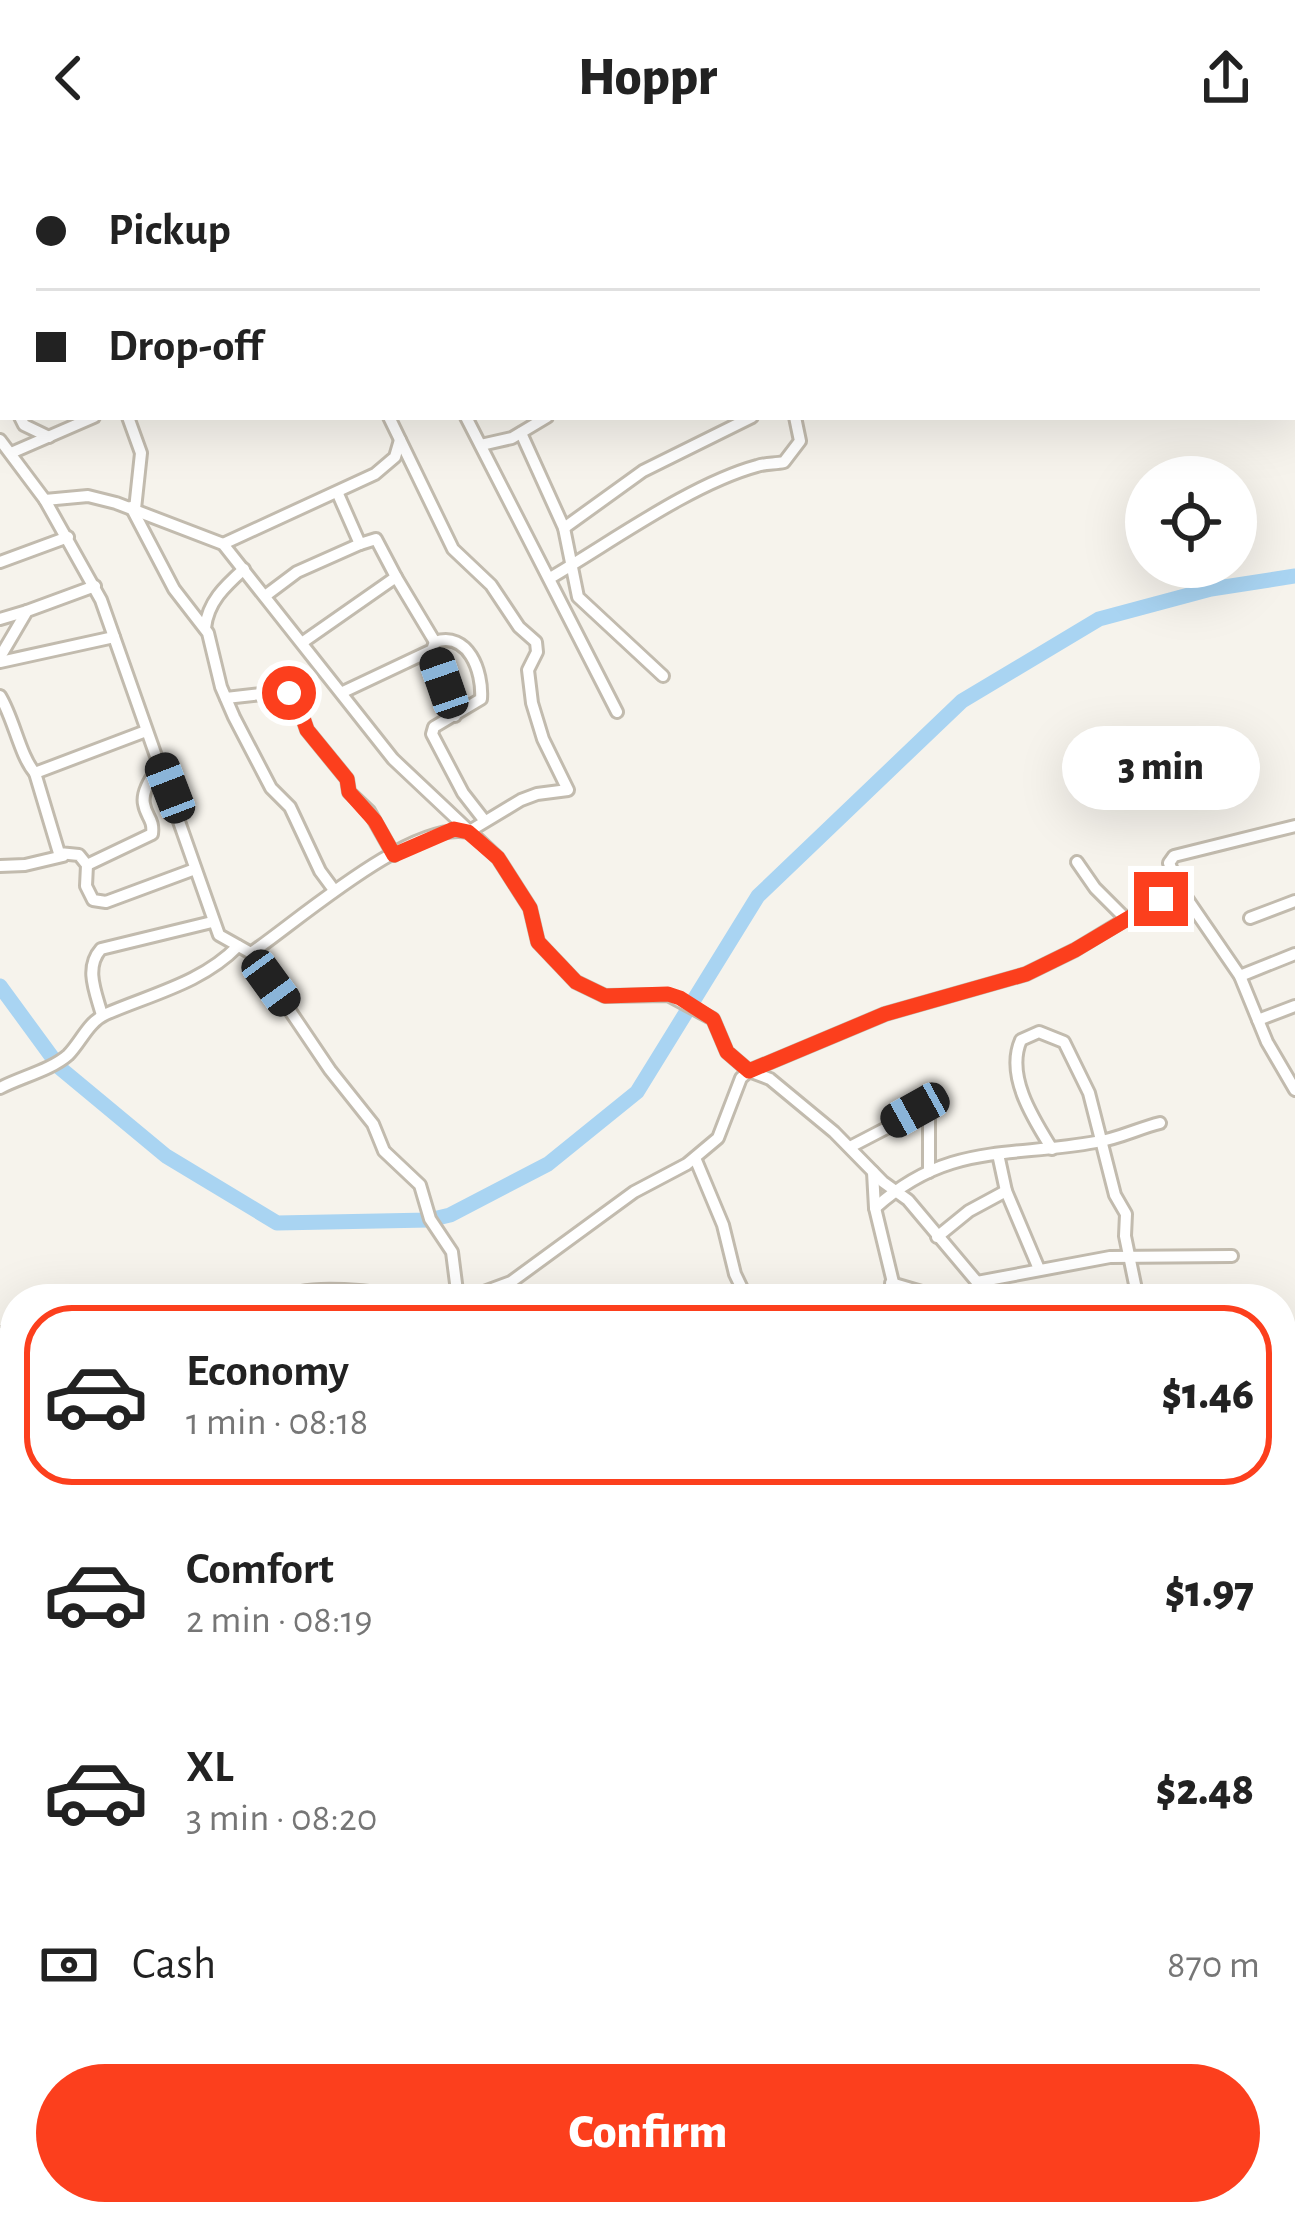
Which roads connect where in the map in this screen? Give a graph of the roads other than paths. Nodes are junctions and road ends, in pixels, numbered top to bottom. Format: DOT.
graph roads {
  1 [pos="87,420"];
  2 [pos="129,420"];
  3 [pos="390,420"];
  4 [pos="468,420"];
  5 [pos="542,420"];
  6 [pos="746,420"];
  7 [pos="796,420"];
  8 [pos="22,421"];
  9 [pos="521,433"];
  10 [pos="49,437"];
  11 [pos="0,440"];
  12 [pos="400,440"];
  13 [pos="481,445"];
  14 [pos="24,447"];
  15 [pos="11,453"];
  16 [pos="338,494"];
  17 [pos="45,500"];
  18 [pos="133,508"];
  19 [pos="564,528"];
  20 [pos="68,537"];
  21 [pos="223,544"];
  22 [pos="360,544"];
  23 [pos="0,562"];
  24 [pos="574,563"];
  25 [pos="244,569"];
  26 [pos="396,577"];
  27 [pos="551,578"];
  28 [pos="95,586"];
  29 [pos="265,596"];
  30 [pos="578,597"];
  31 [pos="27,611"];
  32 [pos="0,619"];
  33 [pos="205,628"];
  34 [pos="114,638"];
  35 [pos="303,642"];
  36 [pos="434,646"];
  37 [pos="0,660"];
  38 [pos="663,676"];
  39 [pos="344,692"];
  40 [pos="0,696"];
  41 [pos="226,698"];
  42 [pos="617,712"];
  43 [pos="455,716"];
  44 [pos="146,731"];
  45 [pos="160,764"];
  46 [pos="35,773"];
  47 [pos="484,820"];
  48 [pos="1295,826"];
  49 [pos="468,832"];
  50 [pos="394,855"];
  51 [pos="63,856"];
  52 [pos="1077,862"];
  53 [pos="87,865"];
  54 [pos="0,866"];
  55 [pos="195,869"];
  56 [pos="1179,887"];
  57 [pos="334,890"];
  58 [pos="1295,902"];
  59 [pos="1250,918"];
  60 [pos="1127,920"];
  61 [pos="212,922"];
  62 [pos="238,946"];
  63 [pos="251,953"];
  64 [pos="1295,954"];
  65 [pos="1240,976"];
  66 [pos="1295,1006"];
  67 [pos="102,1015"];
  68 [pos="1258,1020"];
  69 [pos="749,1071"];
  70 [pos="0,1088"];
  71 [pos="1295,1090"];
  72 [pos="1160,1123"];
  73 [pos="1102,1142"];
  74 [pos="850,1147"];
  75 [pos="1052,1149"];
  76 [pos="998,1154"];
  77 [pos="694,1158"];
  78 [pos="873,1172"];
  79 [pos="929,1172"];
  80 [pos="894,1191"];
  81 [pos="1006,1191"];
  82 [pos="875,1208"];
  83 [pos="938,1237"];
  84 [pos="1232,1256"];
  85 [pos="1131,1257"];
  86 [pos="1039,1269"];
  87 [pos="977,1282"];
  88 [pos="890,1283"];
  89 [pos="459,1284"];
  90 [pos="505,1284"];
  91 [pos="741,1284"];
  92 [pos="894,1284"];
  93 [pos="1136,1284"];
  1 -- 10 [label="street"];
  2 -- 18 [label="street"];
  3 -- 12 [label="street"];
  4 -- 13 [label="street"];
  5 -- 9 [label="street"];
  6 -- 19 [label="street"];
  7 -- 24 [label="street"];
  8 -- 10 [label="street"];
  8 -- 14 [label="street"];
  9 -- 13 [label="street"];
  9 -- 19 [label="street"];
  10 -- 14 [label="street"];
  11 -- 15 [label="street"];
  12 -- 16 [label="street"];
  12 -- 47 [label="street"];
  13 -- 27 [label="street"];
  14 -- 15 [label="street"];
  15 -- 17 [label="street"];
  16 -- 21 [label="street"];
  16 -- 22 [label="street"];
  17 -- 18 [label="street"];
  17 -- 20 [label="street"];
  18 -- 21 [label="street"];
  18 -- 33 [label="street"];
  19 -- 24 [label="street"];
  20 -- 23 [label="street"];
  20 -- 28 [label="street"];
  21 -- 25 [label="street"];
  22 -- 26 [label="street"];
  22 -- 29 [label="street"];
  24 -- 27 [label="street"];
  24 -- 30 [label="street"];
  25 -- 29 [label="street"];
  25 -- 33 [label="street"];
  26 -- 35 [label="street"];
  26 -- 36 [label="street"];
  27 -- 30 [label="street"];
  27 -- 42 [label="street"];
  28 -- 31 [label="street"];
  28 -- 34 [label="street"];
  29 -- 35 [label="street"];
  30 -- 38 [label="street"];
  31 -- 32 [label="street"];
  31 -- 37 [label="street"];
  33 -- 41 [label="street"];
  34 -- 37 [label="street"];
  34 -- 44 [label="street"];
  35 -- 39 [label="street"];
  36 -- 39 [label="street"];
  36 -- 43 [label="street"];
  36 -- 43 [label="street"];
  39 -- 49 [label="street"];
  40 -- 46 [label="street"];
  41 -- 50 [label="street"];
  41 -- 57 [label="street"];
  43 -- 47 [label="street"];
  44 -- 45 [label="street"];
  44 -- 46 [label="street"];
  45 -- 53 [label="street"];
  45 -- 55 [label="street"];
  46 -- 51 [label="street"];
  47 -- 49 [label="street"];
  48 -- 56 [label="street"];
  49 -- 50 [label="street"];
  49 -- 69 [label="street"];
  50 -- 57 [label="street"];
  51 -- 53 [label="street"];
  51 -- 54 [label="street"];
  52 -- 60 [label="street"];
  53 -- 55 [label="street"];
  55 -- 61 [label="street"];
  56 -- 60 [label="street"];
  56 -- 65 [label="street"];
  57 -- 63 [label="street"];
  58 -- 59 [label="street"];
  60 -- 69 [label="street"];
  61 -- 62 [label="street"];
  61 -- 67 [label="street"];
  62 -- 63 [label="street"];
  62 -- 67 [label="street"];
  63 -- 89 [label="street"];
  64 -- 65 [label="street"];
  65 -- 68 [label="street"];
  66 -- 68 [label="street"];
  67 -- 70 [label="street"];
  68 -- 71 [label="street"];
  69 -- 74 [label="street"];
  69 -- 77 [label="street"];
  72 -- 73 [label="street"];
  73 -- 75 [label="street"];
  73 -- 75 [label="street"];
  73 -- 85 [label="street"];
  74 -- 78 [label="street"];
  74 -- 79 [label="street"];
  75 -- 76 [label="street"];
  76 -- 79 [label="street"];
  76 -- 81 [label="street"];
  77 -- 90 [label="street"];
  77 -- 91 [label="street"];
  78 -- 80 [label="street"];
  78 -- 82 [label="street"];
  79 -- 80 [label="street"];
  80 -- 82 [label="street"];
  80 -- 83 [label="street"];
  81 -- 83 [label="street"];
  81 -- 86 [label="street"];
  82 -- 88 [label="street"];
  83 -- 87 [label="street"];
  84 -- 85 [label="street"];
  85 -- 86 [label="street"];
  85 -- 93 [label="street"];
  86 -- 87 [label="street"];
  88 -- 92 [label="street"];
}
